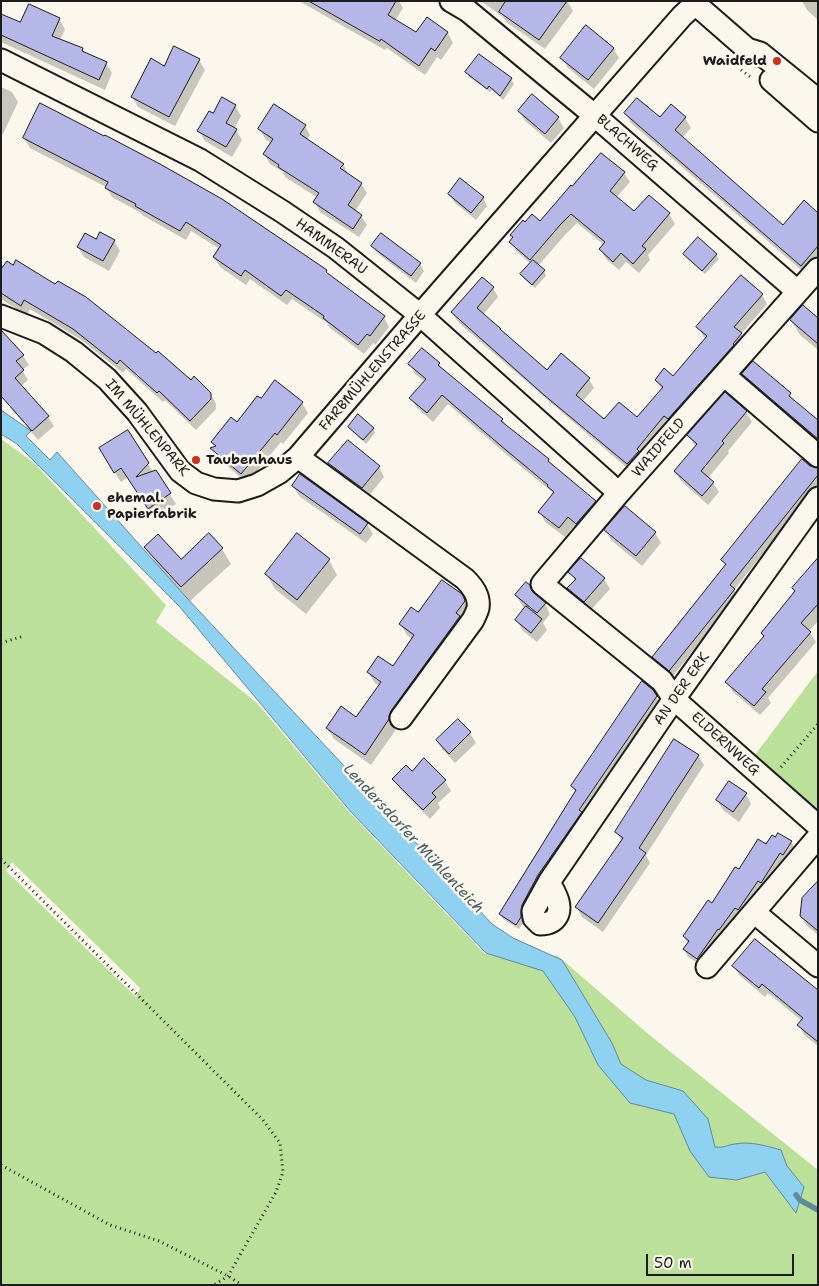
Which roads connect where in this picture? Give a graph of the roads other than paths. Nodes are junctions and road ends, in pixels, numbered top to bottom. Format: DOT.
graph roads {
  1 [pos="451,1"];
  2 [pos="694,2"];
  3 [pos="747,49"];
  4 [pos="1,60"];
  5 [pos="818,100"];
  6 [pos="594,115"];
  7 [pos="818,121"];
  8 [pos="818,269"];
  9 [pos="797,292"];
  10 [pos="420,315"];
  11 [pos="1,316"];
  12 [pos="724,375"];
  13 [pos="818,456"];
  14 [pos="298,457"];
  15 [pos="620,493"];
  16 [pos="818,498"];
  17 [pos="542,584"];
  18 [pos="674,699"];
  19 [pos="402,718"];
  20 [pos="818,826"];
  21 [pos="818,837"];
  22 [pos="549,882"];
  23 [pos="754,912"];
  24 [pos="818,966"];
  25 [pos="707,967"];
  1 -- 6 [label="street, BLACHWEG"];
  2 -- 3 [label="street"];
  2 -- 6 [label="street, FARBMÜHLENSTRASSE"];
  3 -- 5 [label="street"];
  3 -- 7 [label="street"];
  4 -- 10 [label="street, HAMMERAU"];
  6 -- 9 [label="street, BLACHWEG"];
  6 -- 10 [label="street, FARBMÜHLENSTRASSE"];
  8 -- 9 [label="street, WAIDFELD"];
  9 -- 12 [label="street, WAIDFELD"];
  10 -- 14 [label="street, FARBMÜHLENSTRASSE"];
  10 -- 15 [label="street, HAMMERAU"];
  11 -- 14 [label="street, IM MÜHLENPARK"];
  12 -- 13 [label="street"];
  12 -- 15 [label="street, WAIDFELD"];
  14 -- 19 [label="street"];
  15 -- 17 [label="street, WAIDFELD"];
  16 -- 18 [label="street, AN DER ERK"];
  17 -- 18 [label="street, ELDERNWEG"];
  18 -- 20 [label="street, ELDERNWEG"];
  18 -- 22 [label="street, AN DER ERK"];
  21 -- 23 [label="street"];
  23 -- 24 [label="street"];
  23 -- 25 [label="street"];
}
